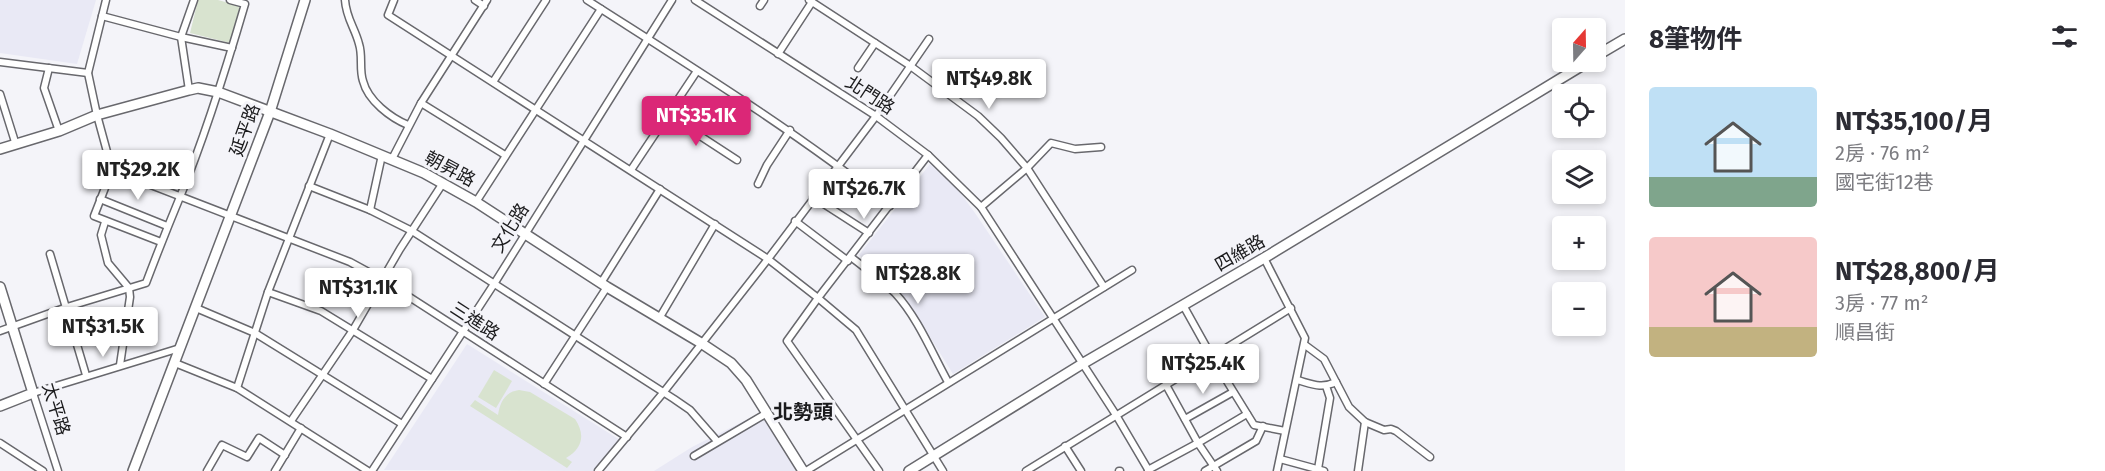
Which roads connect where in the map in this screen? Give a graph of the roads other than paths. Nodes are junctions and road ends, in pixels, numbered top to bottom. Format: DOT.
graph roads {
  1 [pos="106,0"];
  2 [pos="194,0"];
  3 [pos="230,0"];
  4 [pos="305,0"];
  5 [pos="345,0"];
  6 [pos="394,0"];
  7 [pos="475,0"];
  8 [pos="546,0"];
  9 [pos="587,0"];
  10 [pos="672,0"];
  11 [pos="695,0"];
  12 [pos="810,1"];
  13 [pos="486,3"];
  14 [pos="601,9"];
  15 [pos="102,15"];
  16 [pos="181,37"];
  17 [pos="647,39"];
  18 [pos="929,39"];
  19 [pos="1625,39"];
  20 [pos="875,43"];
  21 [pos="232,48"];
  22 [pos="1606,50"];
  23 [pos="778,54"];
  24 [pos="452,56"];
  25 [pos="0,62"];
  26 [pos="909,66"];
  27 [pos="48,68"];
  28 [pos="858,68"];
  29 [pos="697,71"];
  30 [pos="1571,72"];
  31 [pos="88,73"];
  32 [pos="493,82"];
  33 [pos="189,90"];
  34 [pos="218,92"];
  35 [pos="0,94"];
  36 [pos="421,103"];
  37 [pos="535,109"];
  38 [pos="270,112"];
  39 [pos="97,115"];
  40 [pos="668,115"];
  41 [pos="876,116"];
  42 [pos="675,120"];
  43 [pos="731,124"];
  44 [pos="408,125"];
  45 [pos="790,130"];
  46 [pos="58,131"];
  47 [pos="330,134"];
  48 [pos="582,140"];
  49 [pos="16,145"];
  50 [pos="1101,147"];
  51 [pos="0,149"];
  52 [pos="382,155"];
  53 [pos="505,155"];
  54 [pos="928,155"];
  55 [pos="392,159"];
  56 [pos="737,160"];
  57 [pos="838,164"];
  58 [pos="1027,168"];
  59 [pos="112,170"];
  60 [pos="631,170"];
  61 [pos="443,183"];
  62 [pos="758,184"];
  63 [pos="309,186"];
  64 [pos="660,189"];
  65 [pos="181,196"];
  66 [pos="813,197"];
  67 [pos="100,199"];
  68 [pos="476,202"];
  69 [pos="890,206"];
  70 [pos="981,207"];
  71 [pos="370,210"];
  72 [pos="232,215"];
  73 [pos="795,221"];
  74 [pos="105,222"];
  75 [pos="715,224"];
  76 [pos="167,226"];
  77 [pos="412,231"];
  78 [pos="869,233"];
  79 [pos="525,234"];
  80 [pos="289,237"];
  81 [pos="161,243"];
  82 [pos="50,254"];
  83 [pos="1264,258"];
  84 [pos="768,259"];
  85 [pos="850,259"];
  86 [pos="1132,270"];
  87 [pos="383,280"];
  88 [pos="494,284"];
  89 [pos="604,285"];
  90 [pos="0,287"];
  91 [pos="1104,287"];
  92 [pos="129,288"];
  93 [pos="268,292"];
  94 [pos="818,298"];
  95 [pos="1183,305"];
  96 [pos="66,307"];
  97 [pos="196,308"];
  98 [pos="1291,308"];
  99 [pos="660,317"];
  100 [pos="1054,319"];
  101 [pos="14,327"];
  102 [pos="352,330"];
  103 [pos="0,331"];
  104 [pos="463,331"];
  105 [pos="255,333"];
  106 [pos="576,338"];
  107 [pos="701,343"];
  108 [pos="1305,345"];
  109 [pos="181,348"];
  110 [pos="1212,357"];
  111 [pos="175,363"];
  112 [pos="1082,364"];
  113 [pos="120,365"];
  114 [pos="86,375"];
  115 [pos="322,375"];
  116 [pos="432,379"];
  117 [pos="1297,380"];
  118 [pos="948,382"];
  119 [pos="1336,382"];
  120 [pos="544,384"];
  121 [pos="1166,385"];
  122 [pos="1326,387"];
  123 [pos="237,388"];
  124 [pos="1233,392"];
  125 [pos="33,393"];
  126 [pos="663,393"];
  127 [pos="0,406"];
  128 [pos="904,410"];
  129 [pos="767,413"];
  130 [pos="1247,414"];
  131 [pos="1116,415"];
  132 [pos="1185,419"];
  133 [pos="291,421"];
  134 [pos="1365,422"];
  135 [pos="402,424"];
  136 [pos="1263,426"];
  137 [pos="302,428"];
  138 [pos="1285,431"];
  139 [pos="627,437"];
  140 [pos="857,439"];
  141 [pos="717,441"];
  142 [pos="1198,443"];
  143 [pos="0,444"];
  144 [pos="1065,446"];
  145 [pos="934,454"];
  146 [pos="285,455"];
  147 [pos="694,456"];
  148 [pos="1430,457"];
  149 [pos="1280,459"];
  150 [pos="1301,468"];
  151 [pos="1216,469"];
  152 [pos="1149,470"];
  153 [pos="1321,470"];
  154 [pos="43,471"];
  155 [pos="58,471"];
  156 [pos="133,471"];
  157 [pos="207,471"];
  158 [pos="275,471"];
  159 [pos="368,471"];
  160 [pos="372,471"];
  161 [pos="598,471"];
  162 [pos="805,471"];
  163 [pos="879,471"];
  164 [pos="909,471"];
  165 [pos="943,471"];
  166 [pos="1026,471"];
  167 [pos="1081,471"];
  168 [pos="1205,471"];
  169 [pos="1277,471"];
  170 [pos="1358,471"];
  1 -- 15 [label="street"];
  2 -- 16 [label="street"];
  3 -- 21 [label="street"];
  4 -- 38 [label="main road, 延平路"];
  5 -- 44 [label="street"];
  6 -- 24 [label="street"];
  7 -- 13 [label="street"];
  8 -- 32 [label="street"];
  9 -- 14 [label="street"];
  10 -- 17 [label="street, 文化路"];
  11 -- 23 [label="street, 北門路"];
  12 -- 20 [label="street"];
  12 -- 23 [label="street"];
  13 -- 24 [label="street"];
  14 -- 17 [label="street"];
  14 -- 37 [label="street"];
  15 -- 16 [label="street"];
  15 -- 31 [label="street"];
  16 -- 21 [label="street"];
  16 -- 33 [label="street"];
  17 -- 29 [label="street"];
  17 -- 48 [label="street, 文化路"];
  18 -- 26 [label="street"];
  19 -- 22 [label="main road"];
  20 -- 26 [label="street"];
  20 -- 28 [label="street"];
  21 -- 34 [label="street"];
  23 -- 41 [label="street, 北門路"];
  24 -- 32 [label="street"];
  24 -- 36 [label="street"];
  25 -- 27 [label="street"];
  26 -- 41 [label="street"];
  26 -- 58 [label="street"];
  27 -- 31 [label="street"];
  27 -- 46 [label="street"];
  29 -- 40 [label="street"];
  29 -- 45 [label="street"];
  30 -- 83 [label="main road, 四維路"];
  31 -- 39 [label="street"];
  32 -- 37 [label="street"];
  33 -- 34 [label="main road, 朝昇路"];
  33 -- 39 [label="main road, 朝昇路"];
  34 -- 38 [label="main road, 朝昇路"];
  34 -- 65 [label="street"];
  35 -- 49 [label="street"];
  36 -- 44 [label="street"];
  36 -- 53 [label="street"];
  37 -- 48 [label="street"];
  37 -- 53 [label="street"];
  38 -- 47 [label="main road, 朝昇路"];
  38 -- 72 [label="main road, 延平路"];
  39 -- 46 [label="main road, 朝昇路"];
  39 -- 59 [label="street"];
  40 -- 42 [label="street"];
  40 -- 60 [label="street"];
  41 -- 54 [label="street, 北門路"];
  41 -- 57 [label="street"];
  42 -- 43 [label="street"];
  42 -- 56 [label="street"];
  44 -- 55 [label="street"];
  45 -- 57 [label="street"];
  45 -- 62 [label="street"];
  46 -- 49 [label="main road, 朝昇路"];
  47 -- 52 [label="main road, 朝昇路"];
  47 -- 63 [label="street"];
  48 -- 60 [label="street"];
  48 -- 79 [label="street, 文化路"];
  49 -- 51 [label="main road, 朝昇路"];
  50 -- 58 [label="street"];
  52 -- 55 [label="main road, 朝昇路"];
  52 -- 71 [label="street"];
  53 -- 68 [label="street"];
  54 -- 69 [label="street"];
  54 -- 70 [label="street, 北門路"];
  55 -- 61 [label="main road, 朝昇路"];
  57 -- 66 [label="street"];
  57 -- 69 [label="street"];
  58 -- 70 [label="street"];
  58 -- 91 [label="street"];
  59 -- 65 [label="street, 三進路"];
  59 -- 67 [label="street"];
  60 -- 64 [label="street"];
  61 -- 68 [label="main road, 朝昇路"];
  61 -- 77 [label="street"];
  63 -- 71 [label="street"];
  63 -- 80 [label="street"];
  64 -- 75 [label="street"];
  64 -- 89 [label="street"];
  65 -- 72 [label="street, 三進路"];
  65 -- 76 [label="street"];
  66 -- 73 [label="street"];
  66 -- 78 [label="street"];
  67 -- 74 [label="street"];
  67 -- 76 [label="street"];
  68 -- 79 [label="main road, 朝昇路"];
  69 -- 78 [label="street"];
  70 -- 100 [label="street, 北門路"];
  71 -- 77 [label="street"];
  72 -- 80 [label="street, 三進路"];
  72 -- 97 [label="main road, 延平路"];
  73 -- 84 [label="street"];
  73 -- 85 [label="street"];
  74 -- 81 [label="street"];
  74 -- 92 [label="street"];
  75 -- 84 [label="street"];
  75 -- 99 [label="street"];
  76 -- 81 [label="street"];
  77 -- 87 [label="street"];
  77 -- 88 [label="street"];
  78 -- 85 [label="street"];
  79 -- 88 [label="street, 文化路"];
  79 -- 89 [label="main road, 朝昇路"];
  80 -- 87 [label="street, 三進路"];
  80 -- 93 [label="street"];
  81 -- 92 [label="street"];
  82 -- 96 [label="street"];
  83 -- 95 [label="main road, 四維路"];
  83 -- 98 [label="street"];
  84 -- 94 [label="street"];
  84 -- 107 [label="street"];
  85 -- 94 [label="street"];
  85 -- 118 [label="street"];
  86 -- 91 [label="street"];
  87 -- 102 [label="street"];
  87 -- 104 [label="street, 三進路"];
  88 -- 104 [label="street, 文化路"];
  88 -- 106 [label="street"];
  89 -- 99 [label="main road, 朝昇路"];
  89 -- 106 [label="street"];
  90 -- 101 [label="main road, 太平路"];
  91 -- 100 [label="street"];
  92 -- 96 [label="street"];
  92 -- 113 [label="street"];
  93 -- 102 [label="street"];
  93 -- 105 [label="street"];
  94 -- 128 [label="street"];
  94 -- 140 [label="street"];
  95 -- 110 [label="street"];
  95 -- 112 [label="main road, 四維路"];
  96 -- 101 [label="street"];
  96 -- 114 [label="street"];
  97 -- 105 [label="street"];
  97 -- 109 [label="main road, 延平路"];
  98 -- 108 [label="street"];
  98 -- 110 [label="street"];
  99 -- 107 [label="main road, 朝昇路"];
  100 -- 112 [label="street, 北門路"];
  100 -- 118 [label="street"];
  101 -- 103 [label="street"];
  101 -- 125 [label="main road, 太平路"];
  102 -- 115 [label="street"];
  102 -- 116 [label="street"];
  104 -- 116 [label="street, 文化路"];
  104 -- 120 [label="street, 三進路"];
  105 -- 115 [label="street"];
  105 -- 123 [label="street"];
  106 -- 120 [label="street"];
  106 -- 126 [label="street"];
  107 -- 126 [label="street"];
  107 -- 129 [label="main road, 朝昇路"];
  108 -- 117 [label="street"];
  108 -- 119 [label="street"];
  109 -- 111 [label="main road, 延平路"];
  109 -- 113 [label="street"];
  110 -- 121 [label="street"];
  110 -- 124 [label="street"];
  111 -- 123 [label="street"];
  111 -- 156 [label="main road, 延平路"];
  112 -- 131 [label="street, 北門路"];
  112 -- 145 [label="main road, 四維路"];
  113 -- 114 [label="street"];
  114 -- 125 [label="street"];
  115 -- 133 [label="street"];
  115 -- 135 [label="street"];
  116 -- 135 [label="street, 文化路"];
  117 -- 122 [label="street"];
  117 -- 138 [label="street"];
  118 -- 128 [label="street"];
  119 -- 122 [label="street"];
  119 -- 134 [label="street"];
  120 -- 139 [label="street, 三進路"];
  121 -- 131 [label="street"];
  121 -- 132 [label="street"];
  122 -- 153 [label="street"];
  123 -- 133 [label="street"];
  124 -- 130 [label="street"];
  124 -- 132 [label="street"];
  125 -- 127 [label="main road"];
  125 -- 155 [label="street, 太平路"];
  126 -- 139 [label="street"];
  126 -- 141 [label="street"];
  128 -- 140 [label="street"];
  128 -- 145 [label="street"];
  129 -- 141 [label="street"];
  129 -- 162 [label="main road, 朝昇路"];
  130 -- 136 [label="street"];
  130 -- 142 [label="street"];
  131 -- 144 [label="street"];
  131 -- 152 [label="street, 北門路"];
  132 -- 142 [label="street"];
  133 -- 137 [label="street"];
  134 -- 148 [label="street"];
  134 -- 170 [label="street"];
  135 -- 160 [label="street, 文化路"];
  136 -- 138 [label="street"];
  136 -- 151 [label="street"];
  137 -- 146 [label="street"];
  137 -- 159 [label="street"];
  138 -- 149 [label="street"];
  139 -- 161 [label="street"];
  140 -- 162 [label="street"];
  140 -- 163 [label="street"];
  141 -- 147 [label="street"];
  142 -- 151 [label="street"];
  142 -- 152 [label="street"];
  143 -- 154 [label="street"];
  144 -- 166 [label="street"];
  144 -- 167 [label="street"];
  145 -- 164 [label="main road, 四維路"];
  145 -- 165 [label="street"];
  146 -- 157 [label="street"];
  146 -- 158 [label="street"];
  149 -- 150 [label="street"];
  149 -- 169 [label="street"];
  150 -- 153 [label="street"];
  151 -- 168 [label="street"];
}
